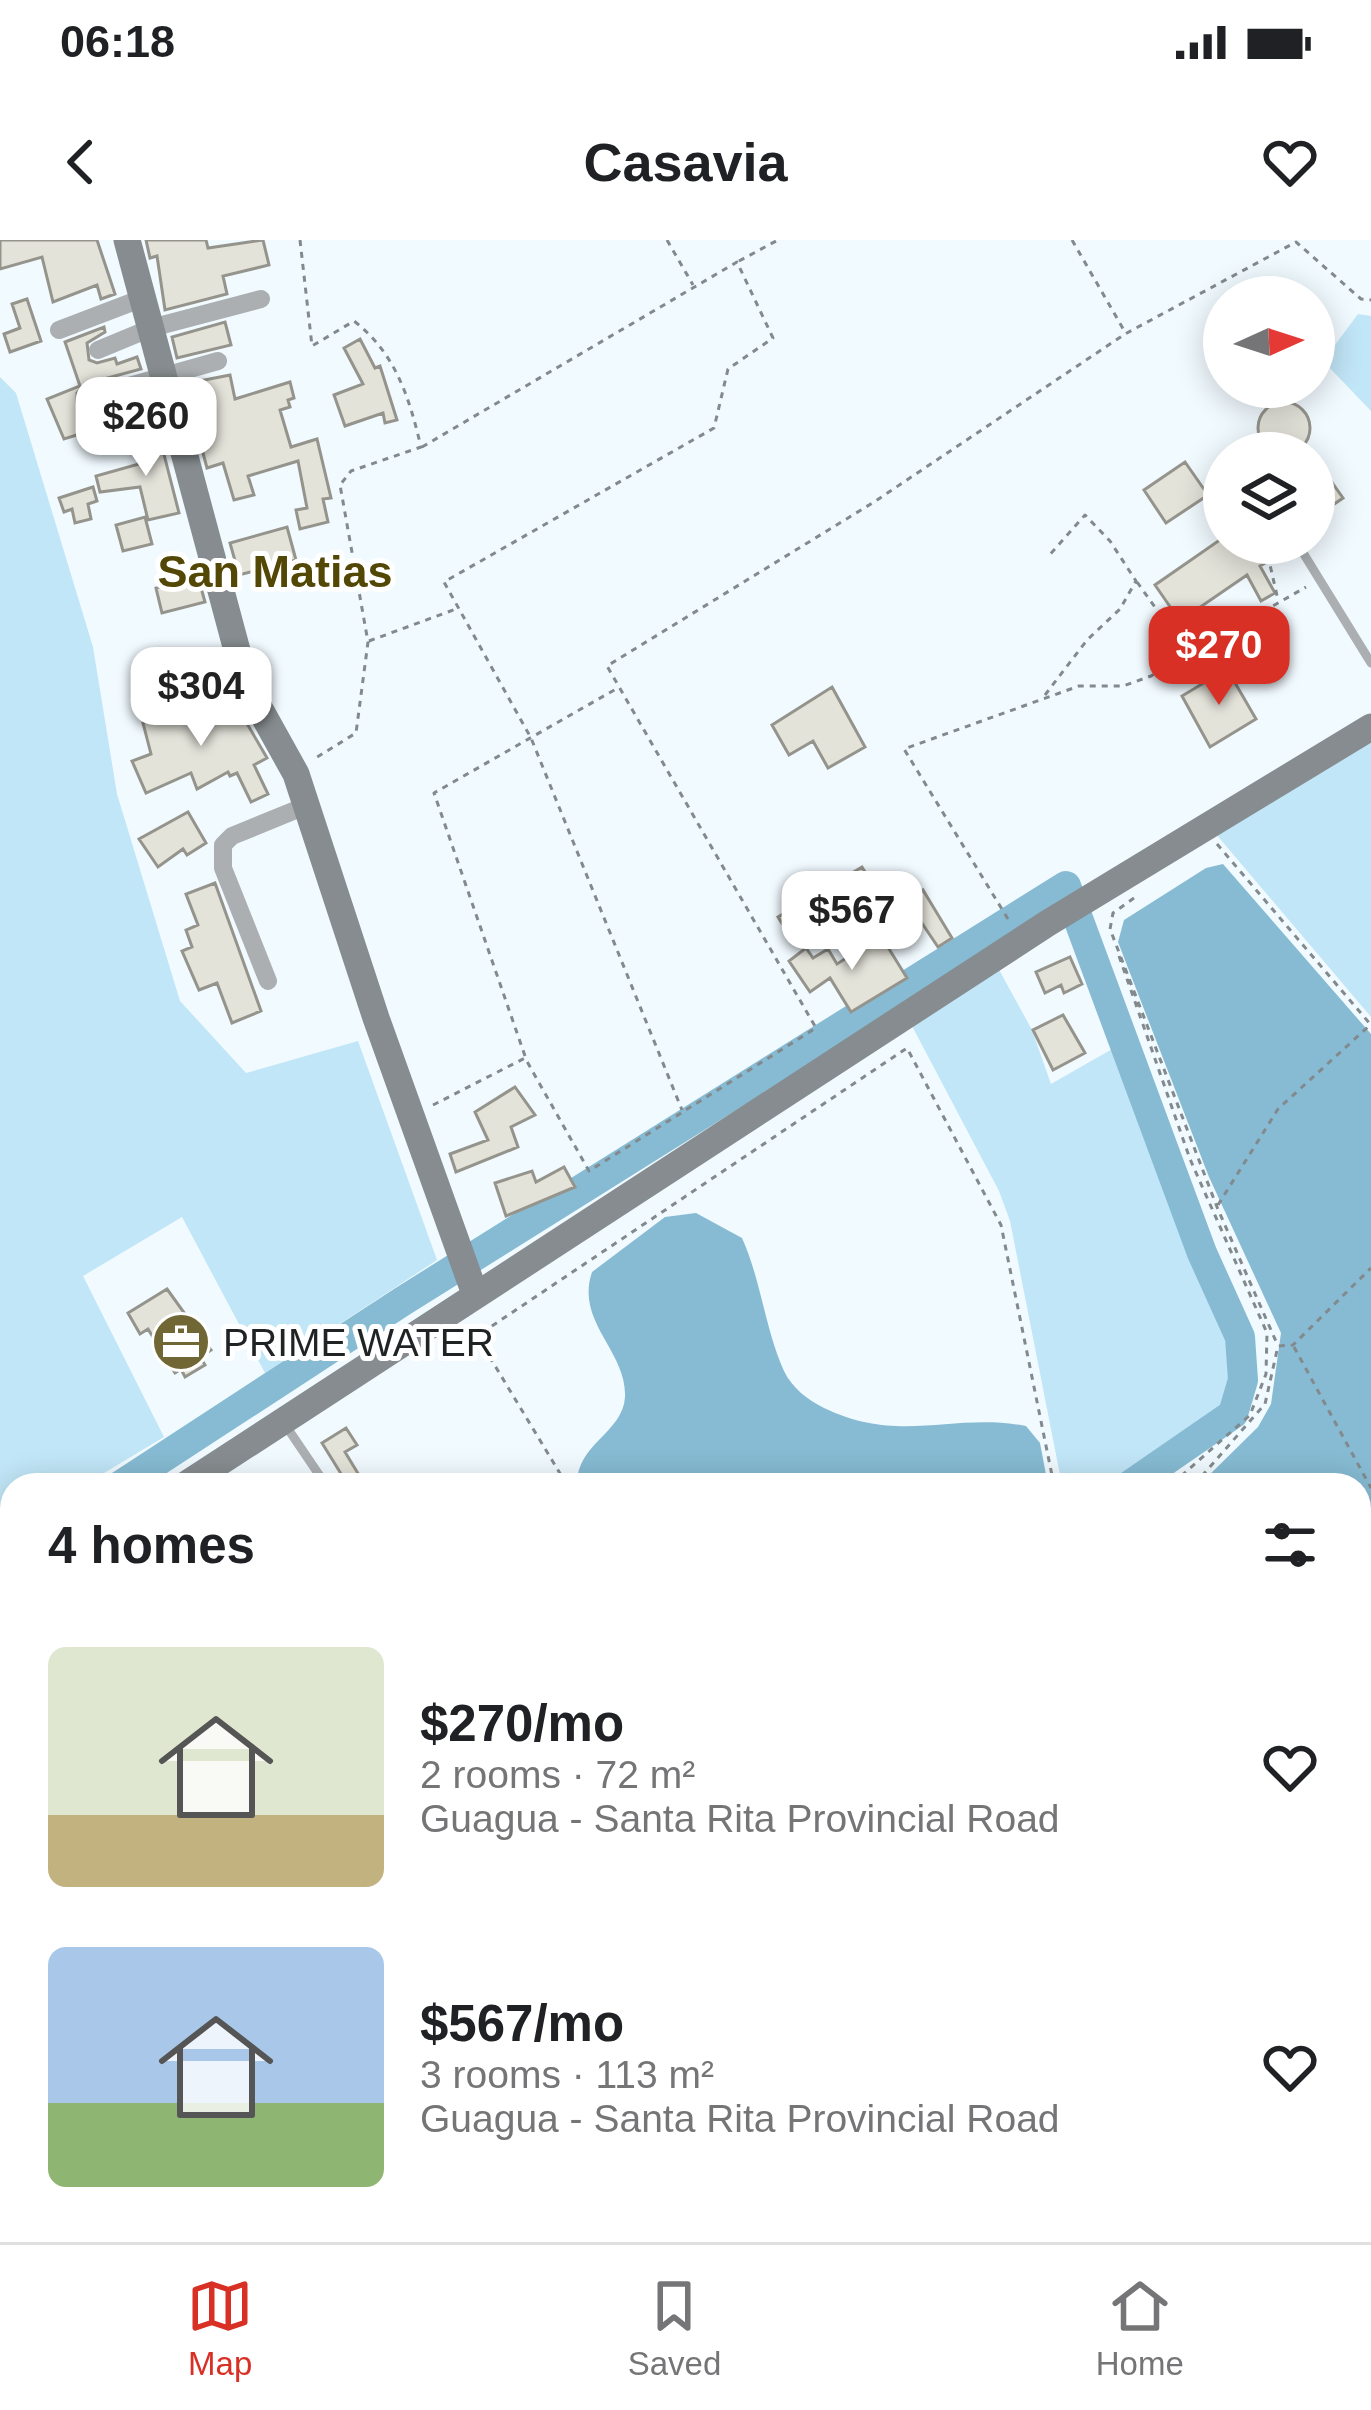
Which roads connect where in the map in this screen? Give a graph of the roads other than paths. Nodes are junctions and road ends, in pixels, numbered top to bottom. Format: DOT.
graph roads {
  1 [pos="127,240"];
  2 [pos="143,298"];
  3 [pos="261,298"];
  4 [pos="151,328"];
  5 [pos="59,330"];
  6 [pos="98,350"];
  7 [pos="218,361"];
  8 [pos="164,377"];
  9 [pos="91,398"];
  10 [pos="1310,564"];
  11 [pos="1371,663"];
  12 [pos="1371,727"];
  13 [pos="303,807"];
  14 [pos="268,981"];
  15 [pos="472,1285"];
  16 [pos="282,1422"];
  17 [pos="203,1473"];
  18 [pos="318,1473"];
  1 -- 2 [label="main road"];
  2 -- 4 [label="main road"];
  2 -- 5 [label="street"];
  3 -- 4 [label="street"];
  4 -- 6 [label="street"];
  4 -- 8 [label="main road"];
  7 -- 8 [label="street"];
  8 -- 9 [label="street"];
  8 -- 13 [label="main road"];
  10 -- 11 [label="lane"];
  12 -- 15 [label="main road"];
  13 -- 14 [label="street"];
  13 -- 15 [label="main road"];
  15 -- 16 [label="main road"];
  16 -- 17 [label="main road"];
  16 -- 18 [label="lane"];
}
